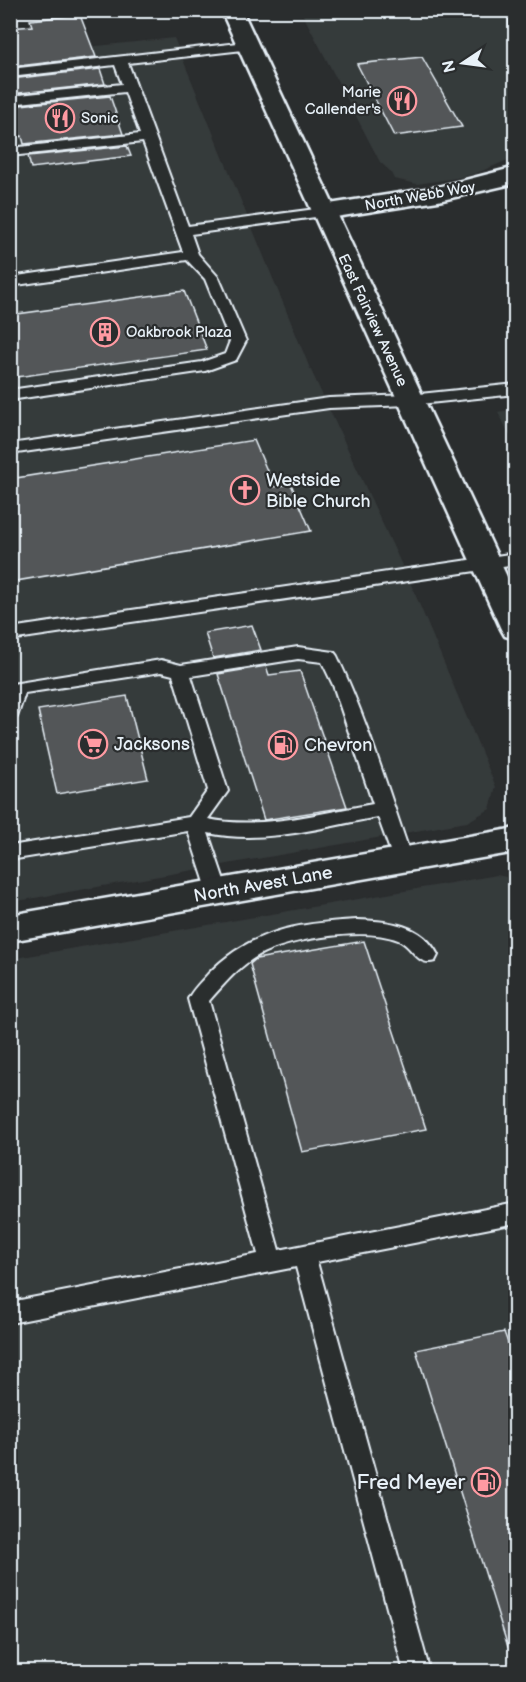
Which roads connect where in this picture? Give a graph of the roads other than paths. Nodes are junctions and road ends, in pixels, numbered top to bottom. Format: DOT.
graph roads {
  1 [pos="231,10"];
  2 [pos="247,46"];
  3 [pos="120,60"];
  4 [pos="10,73"];
  5 [pos="130,87"];
  6 [pos="10,100"];
  7 [pos="149,137"];
  8 [pos="10,152"];
  9 [pos="516,174"];
  10 [pos="323,212"];
  11 [pos="184,231"];
  12 [pos="191,255"];
  13 [pos="10,282"];
  14 [pos="516,389"];
  15 [pos="10,395"];
  16 [pos="410,400"];
  17 [pos="10,449"];
  18 [pos="516,559"];
  19 [pos="486,564"];
  20 [pos="516,629"];
  21 [pos="10,634"];
  22 [pos="181,670"];
  23 [pos="10,712"];
  24 [pos="385,809"];
  25 [pos="195,823"];
  26 [pos="516,840"];
  27 [pos="10,853"];
  28 [pos="402,860"];
  29 [pos="218,892"];
  30 [pos="10,928"];
  31 [pos="428,955"];
  32 [pos="516,1213"];
  33 [pos="304,1255"];
  34 [pos="271,1261"];
  35 [pos="10,1313"];
  36 [pos="417,1671"];
  1 -- 2 [label="main road, East Fairview Avenue"];
  2 -- 3 [label="lane"];
  2 -- 10 [label="main road, East Fairview Avenue"];
  3 -- 4 [label="lane"];
  3 -- 5 [label="lane"];
  5 -- 6 [label="lane"];
  5 -- 7 [label="lane"];
  7 -- 8 [label="lane"];
  7 -- 11 [label="lane"];
  9 -- 10 [label="main road, North Webb Way"];
  10 -- 11 [label="lane"];
  10 -- 16 [label="main road, East Fairview Avenue"];
  11 -- 12 [label="lane"];
  12 -- 13 [label="lane"];
  12 -- 15 [label="lane"];
  14 -- 16 [label="lane"];
  16 -- 17 [label="lane"];
  16 -- 19 [label="main road, East Fairview Avenue"];
  18 -- 19 [label="lane"];
  19 -- 20 [label="main road, East Fairview Avenue"];
  19 -- 21 [label="lane"];
  22 -- 23 [label="lane"];
  22 -- 24 [label="lane"];
  22 -- 25 [label="lane"];
  24 -- 25 [label="lane"];
  24 -- 28 [label="lane"];
  25 -- 27 [label="lane"];
  25 -- 29 [label="lane"];
  26 -- 28 [label="main road, North Avest Lane"];
  28 -- 29 [label="main road, North Avest Lane"];
  29 -- 30 [label="main road, North Avest Lane"];
  31 -- 34 [label="lane"];
  32 -- 33 [label="lane"];
  33 -- 34 [label="lane"];
  33 -- 36 [label="lane"];
  34 -- 35 [label="lane"];
}
